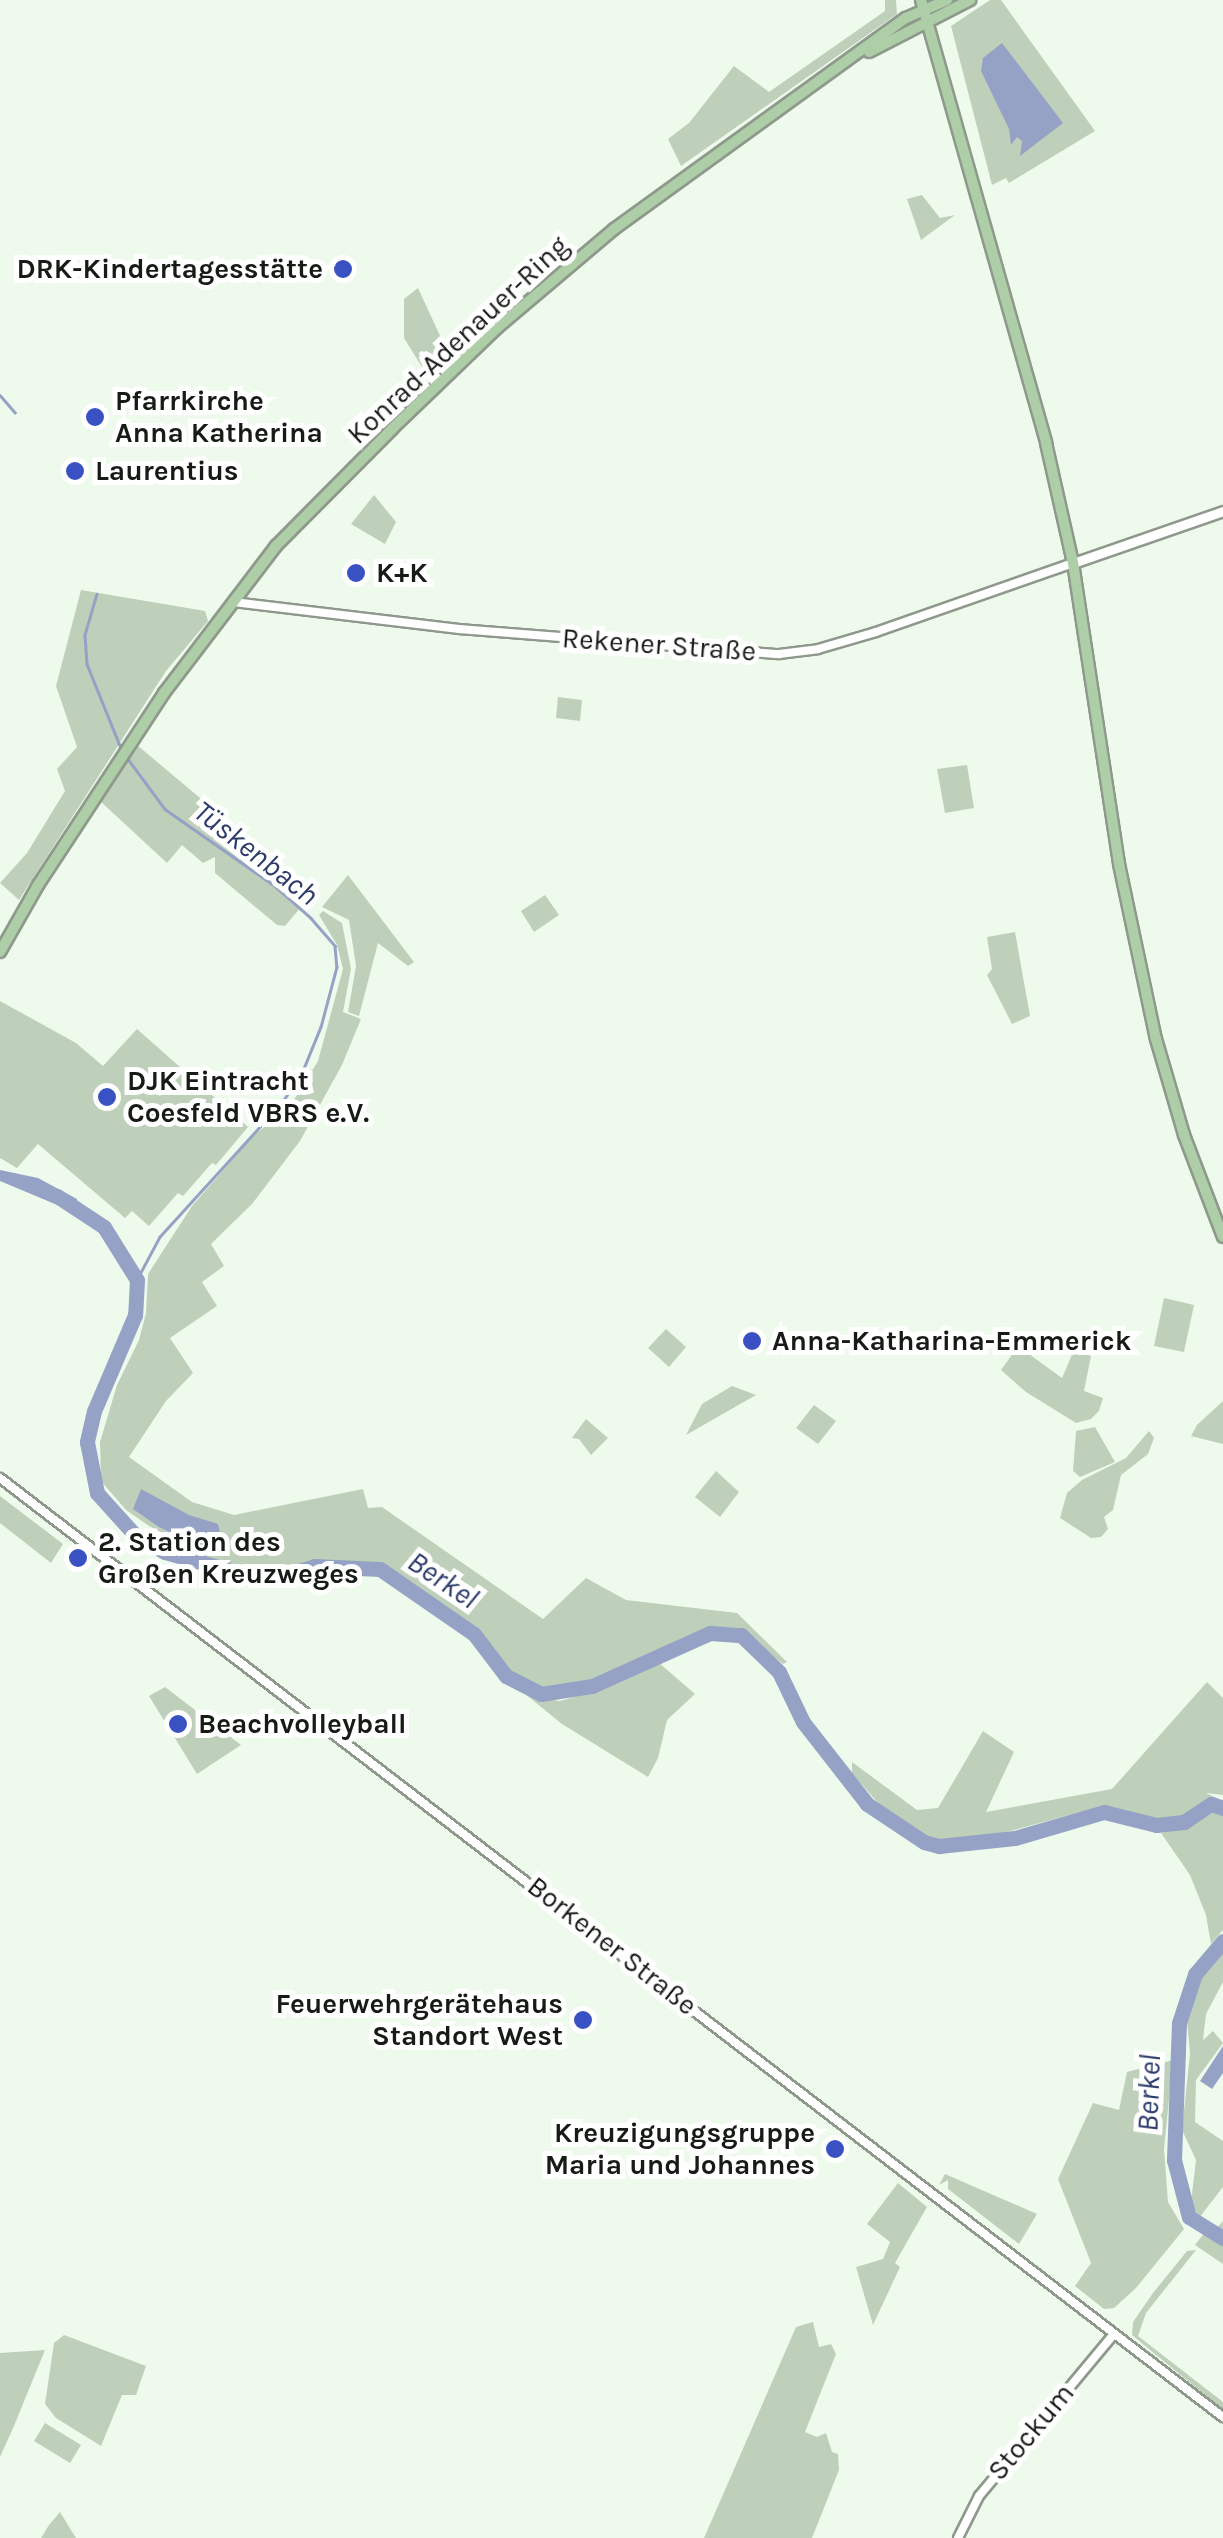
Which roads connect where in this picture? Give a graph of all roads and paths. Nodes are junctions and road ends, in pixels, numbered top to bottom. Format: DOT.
graph roads {
  1 [pos="947,0"];
  2 [pos="970,0"];
  3 [pos="922,6"];
  4 [pos="926,24"];
  5 [pos="838,70"];
  6 [pos="1223,511"];
  7 [pos="1073,563"];
  8 [pos="233,602"];
  9 [pos="0,952"];
  10 [pos="1223,1237"];
  11 [pos="0,1478"];
  12 [pos="1114,2334"];
  13 [pos="1223,2416"];
  14 [pos="958,2538"];
  1 -- 3 [label="main road"];
  2 -- 4 [label="main road"];
  3 -- 4 [label="main road"];
  3 -- 5 [label="main road"];
  4 -- 5 [label="main road"];
  4 -- 7 [label="main road"];
  5 -- 8 [label="main road, Konrad-Adenauer-Ring"];
  6 -- 7 [label="main road"];
  7 -- 8 [label="street, Rekener Straße"];
  7 -- 10 [label="main road"];
  8 -- 9 [label="main road, Konrad-Adenauer-Ring"];
  11 -- 12 [label="street, Borkener Straße"];
  12 -- 13 [label="street, Borkener Straße"];
  12 -- 14 [label="street, Stockum"];
}
